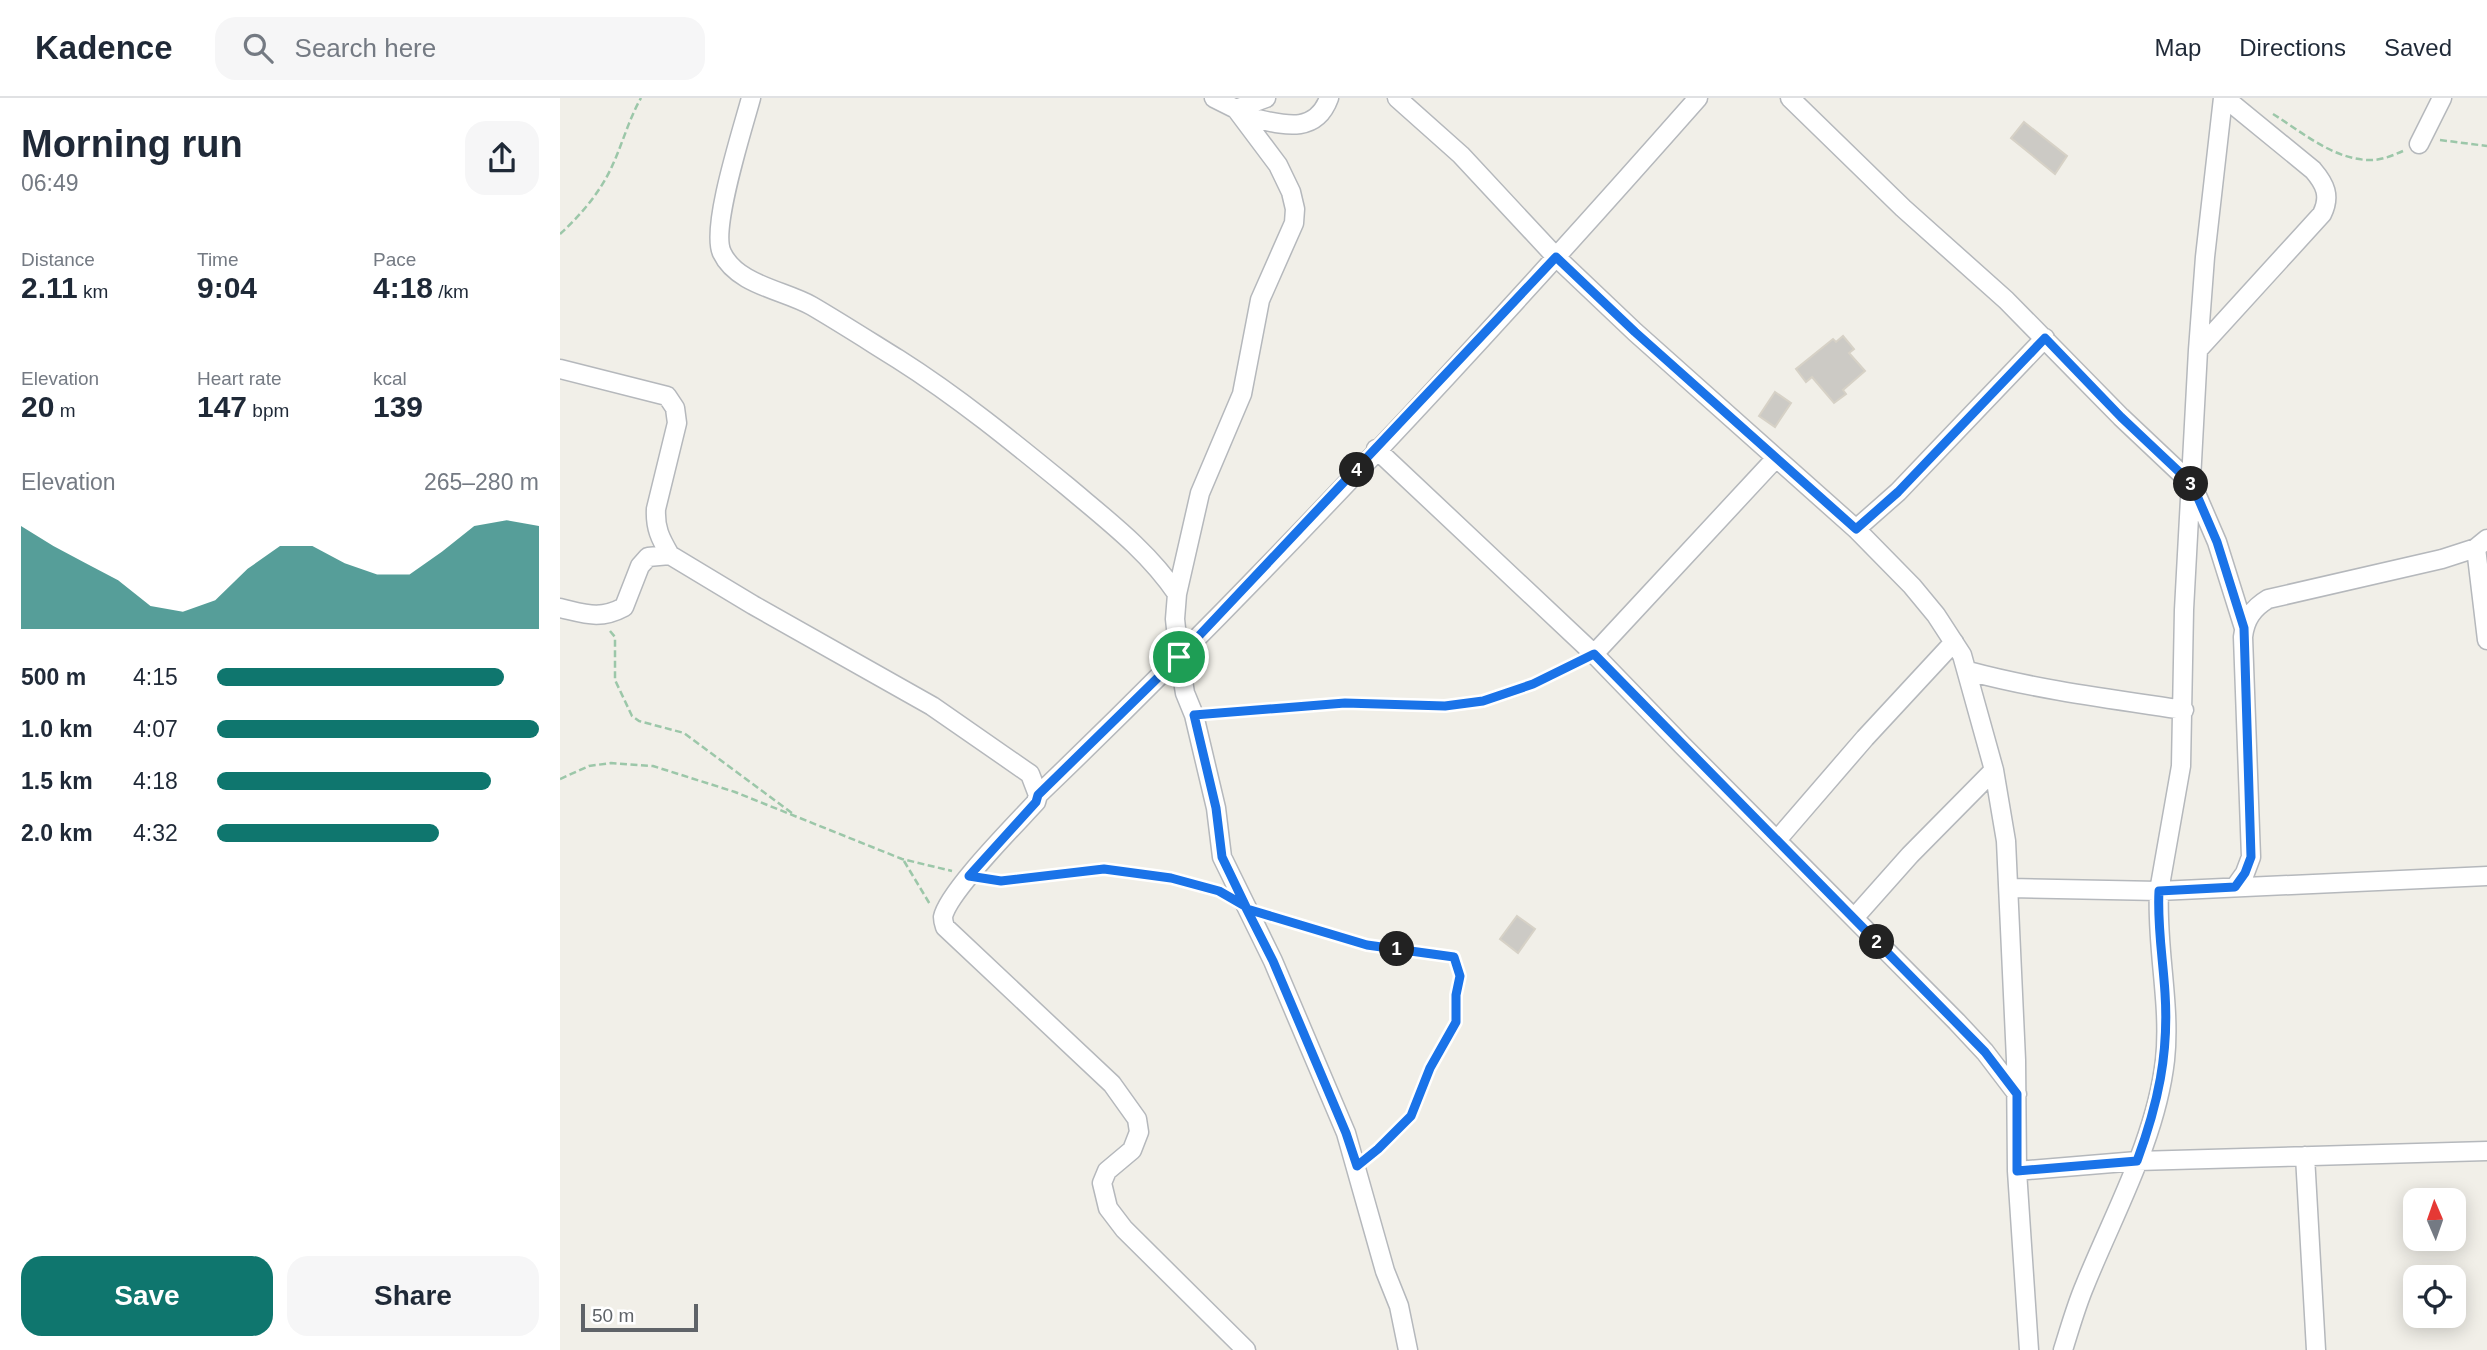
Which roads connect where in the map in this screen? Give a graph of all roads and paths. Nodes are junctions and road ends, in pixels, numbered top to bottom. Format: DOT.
graph roads {
  1 [pos="641,98"];
  2 [pos="751,98"];
  3 [pos="1214,98"];
  4 [pos="1266,98"];
  5 [pos="1329,98"];
  6 [pos="1396,98"];
  7 [pos="1698,98"];
  8 [pos="1790,98"];
  9 [pos="2224,98"];
  10 [pos="2442,98"];
  11 [pos="1240,112"];
  12 [pos="2242,112"];
  13 [pos="2419,145"];
  14 [pos="2487,146"];
  15 [pos="560,234"];
  16 [pos="1556,257"];
  17 [pos="2045,338"];
  18 [pos="2198,350"];
  19 [pos="560,369"];
  20 [pos="1376,449"];
  21 [pos="1776,458"];
  22 [pos="2192,484"];
  23 [pos="1856,529"];
  24 [pos="2482,543"];
  25 [pos="670,555"];
  26 [pos="1177,594"];
  27 [pos="560,608"];
  28 [pos="596,616"];
  29 [pos="2244,628"];
  30 [pos="2487,640"];
  31 [pos="1954,642"];
  32 [pos="1594,654"];
  33 [pos="1179,657"];
  34 [pos="1968,671"];
  35 [pos="2184,710"];
  36 [pos="1194,715"];
  37 [pos="1994,770"];
  38 [pos="560,779"];
  39 [pos="1038,795"];
  40 [pos="797,817"];
  41 [pos="1777,840"];
  42 [pos="902,859"];
  43 [pos="969,876"];
  44 [pos="2487,876"];
  45 [pos="2235,887"];
  46 [pos="2010,888"];
  47 [pos="2159,891"];
  48 [pos="1246,908"];
  49 [pos="943,918"];
  50 [pos="1854,918"];
  51 [pos="2017,1094"];
  52 [pos="2487,1151"];
  53 [pos="2305,1156"];
  54 [pos="2137,1161"];
  55 [pos="1357,1166"];
  56 [pos="2017,1171"];
  57 [pos="1246,1350"];
  58 [pos="1408,1350"];
  59 [pos="2029,1350"];
  60 [pos="2063,1350"];
  61 [pos="2316,1350"];
  1 -- 15 [label="path"];
  2 -- 26 [label="street"];
  3 -- 11 [label="street"];
  4 -- 11 [label="street"];
  5 -- 11 [label="street"];
  6 -- 16 [label="street"];
  7 -- 16 [label="street"];
  8 -- 17 [label="street"];
  9 -- 12 [label="street"];
  9 -- 18 [label="street"];
  10 -- 13 [label="street"];
  11 -- 26 [label="street"];
  12 -- 13 [label="path"];
  12 -- 18 [label="street"];
  13 -- 14 [label="path"];
  16 -- 20 [label="street"];
  16 -- 21 [label="street"];
  17 -- 22 [label="street"];
  17 -- 23 [label="street"];
  18 -- 22 [label="street"];
  19 -- 25 [label="street"];
  20 -- 32 [label="street"];
  20 -- 33 [label="street"];
  21 -- 23 [label="street"];
  21 -- 32 [label="street"];
  22 -- 29 [label="street"];
  22 -- 35 [label="street"];
  23 -- 31 [label="street"];
  24 -- 29 [label="street"];
  24 -- 30 [label="street"];
  25 -- 28 [label="street"];
  25 -- 39 [label="street"];
  26 -- 33 [label="street"];
  27 -- 28 [label="street"];
  28 -- 40 [label="path"];
  29 -- 45 [label="street"];
  31 -- 34 [label="street"];
  31 -- 41 [label="street"];
  32 -- 36 [label="path"];
  32 -- 41 [label="street"];
  33 -- 36 [label="street"];
  33 -- 39 [label="street"];
  34 -- 35 [label="street"];
  34 -- 37 [label="street"];
  35 -- 47 [label="street"];
  36 -- 48 [label="street"];
  37 -- 46 [label="street"];
  37 -- 50 [label="street"];
  38 -- 40 [label="path"];
  39 -- 43 [label="street"];
  40 -- 42 [label="path"];
  41 -- 50 [label="street"];
  42 -- 43 [label="path"];
  42 -- 49 [label="path"];
  43 -- 48 [label="path"];
  43 -- 49 [label="street"];
  44 -- 45 [label="street"];
  45 -- 47 [label="street"];
  46 -- 47 [label="street"];
  46 -- 51 [label="street"];
  47 -- 54 [label="street"];
  48 -- 55 [label="street"];
  48 -- 55 [label="path"];
  49 -- 57 [label="street"];
  50 -- 51 [label="street"];
  51 -- 56 [label="street"];
  52 -- 53 [label="street"];
  53 -- 54 [label="street"];
  53 -- 61 [label="street"];
  54 -- 56 [label="street"];
  54 -- 60 [label="street"];
  55 -- 58 [label="street"];
  56 -- 59 [label="street"];
}
